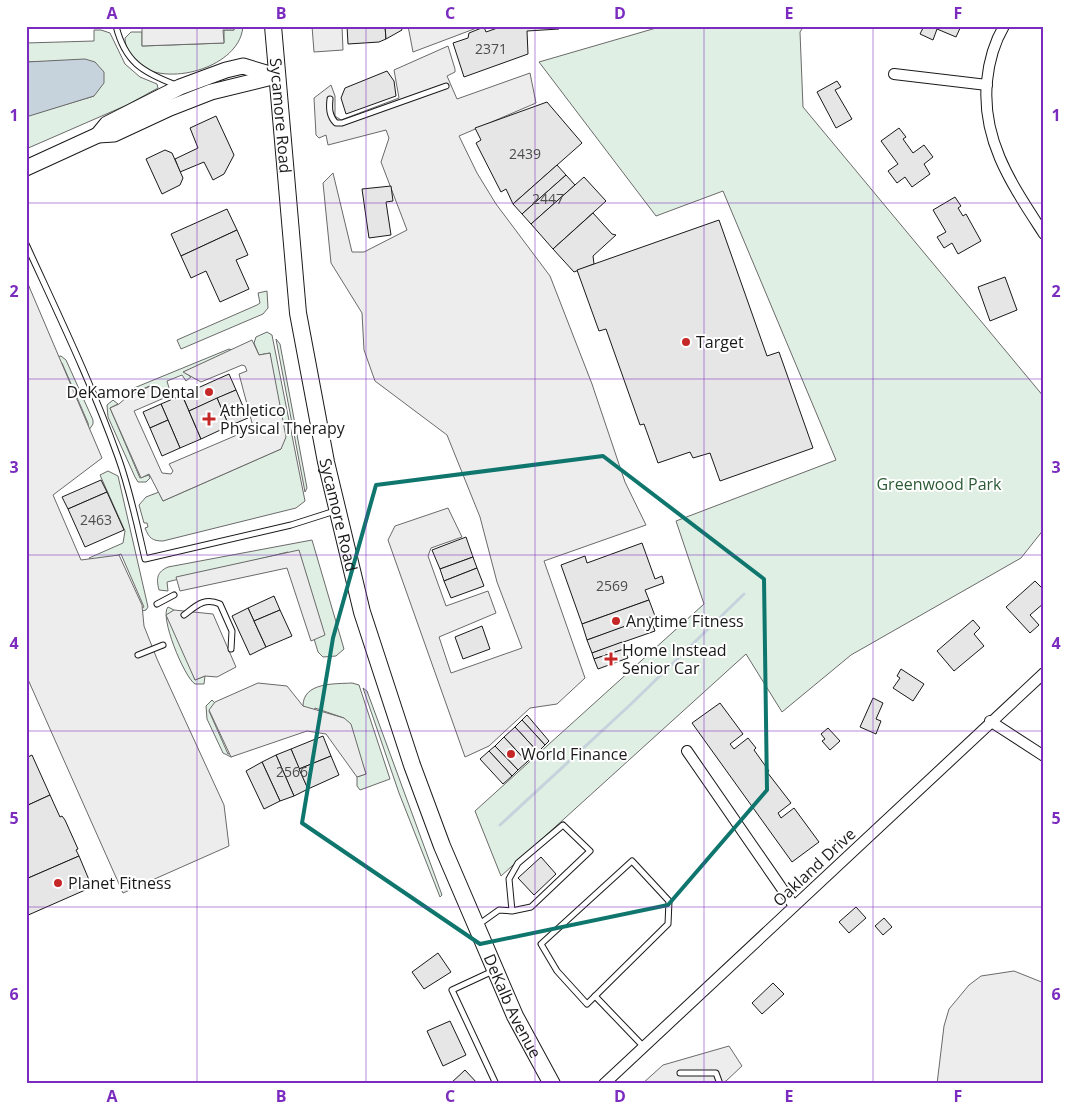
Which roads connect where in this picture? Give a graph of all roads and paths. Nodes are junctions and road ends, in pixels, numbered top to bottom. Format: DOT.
graph roads {
  1 [pos="116,26"];
  2 [pos="273,26"];
  3 [pos="1004,26"];
  4 [pos="894,74"];
  5 [pos="276,76"];
  6 [pos="987,85"];
  7 [pos="446,86"];
  8 [pos="180,87"];
  9 [pos="330,99"];
  10 [pos="98,135"];
  11 [pos="26,168"];
  12 [pos="1044,234"];
  13 [pos="26,244"];
  14 [pos="337,510"];
  15 [pos="174,595"];
  16 [pos="157,604"];
  17 [pos="184,615"];
  18 [pos="163,645"];
  19 [pos="231,649"];
  20 [pos="138,655"];
  21 [pos="1044,673"];
  22 [pos="990,721"];
  23 [pos="687,751"];
  24 [pos="1044,756"];
  25 [pos="794,906"];
  26 [pos="512,911"];
  27 [pos="476,926"];
  28 [pos="495,970"];
  29 [pos="595,996"];
  30 [pos="643,1046"];
  31 [pos="680,1073"];
  32 [pos="496,1084"];
  33 [pos="552,1084"];
  34 [pos="604,1084"];
  35 [pos="720,1084"];
  1 -- 8 [label="lane"];
  2 -- 5 [label="main road, Sycamore Road"];
  3 -- 6 [label="street"];
  4 -- 6 [label="street"];
  5 -- 8 [label="main road"];
  5 -- 10 [label="main road"];
  5 -- 14 [label="main road, Sycamore Road"];
  6 -- 12 [label="street"];
  7 -- 9 [label="lane"];
  8 -- 10 [label="main road"];
  10 -- 11 [label="main road"];
  13 -- 14 [label="lane"];
  14 -- 27 [label="main road, Sycamore Road"];
  15 -- 16 [label="lane"];
  17 -- 19 [label="lane"];
  18 -- 20 [label="lane"];
  21 -- 22 [label="street, Oakland Drive"];
  22 -- 24 [label="street"];
  22 -- 25 [label="street, Oakland Drive"];
  23 -- 25 [label="street"];
  25 -- 30 [label="street, Oakland Drive"];
  26 -- 26 [label="lane"];
  26 -- 27 [label="lane"];
  27 -- 28 [label="main road, DeKalb Avenue"];
  28 -- 32 [label="lane"];
  28 -- 33 [label="main road, DeKalb Avenue"];
  29 -- 29 [label="lane"];
  29 -- 30 [label="lane"];
  30 -- 34 [label="street, Oakland Drive"];
  31 -- 35 [label="lane"];
}
